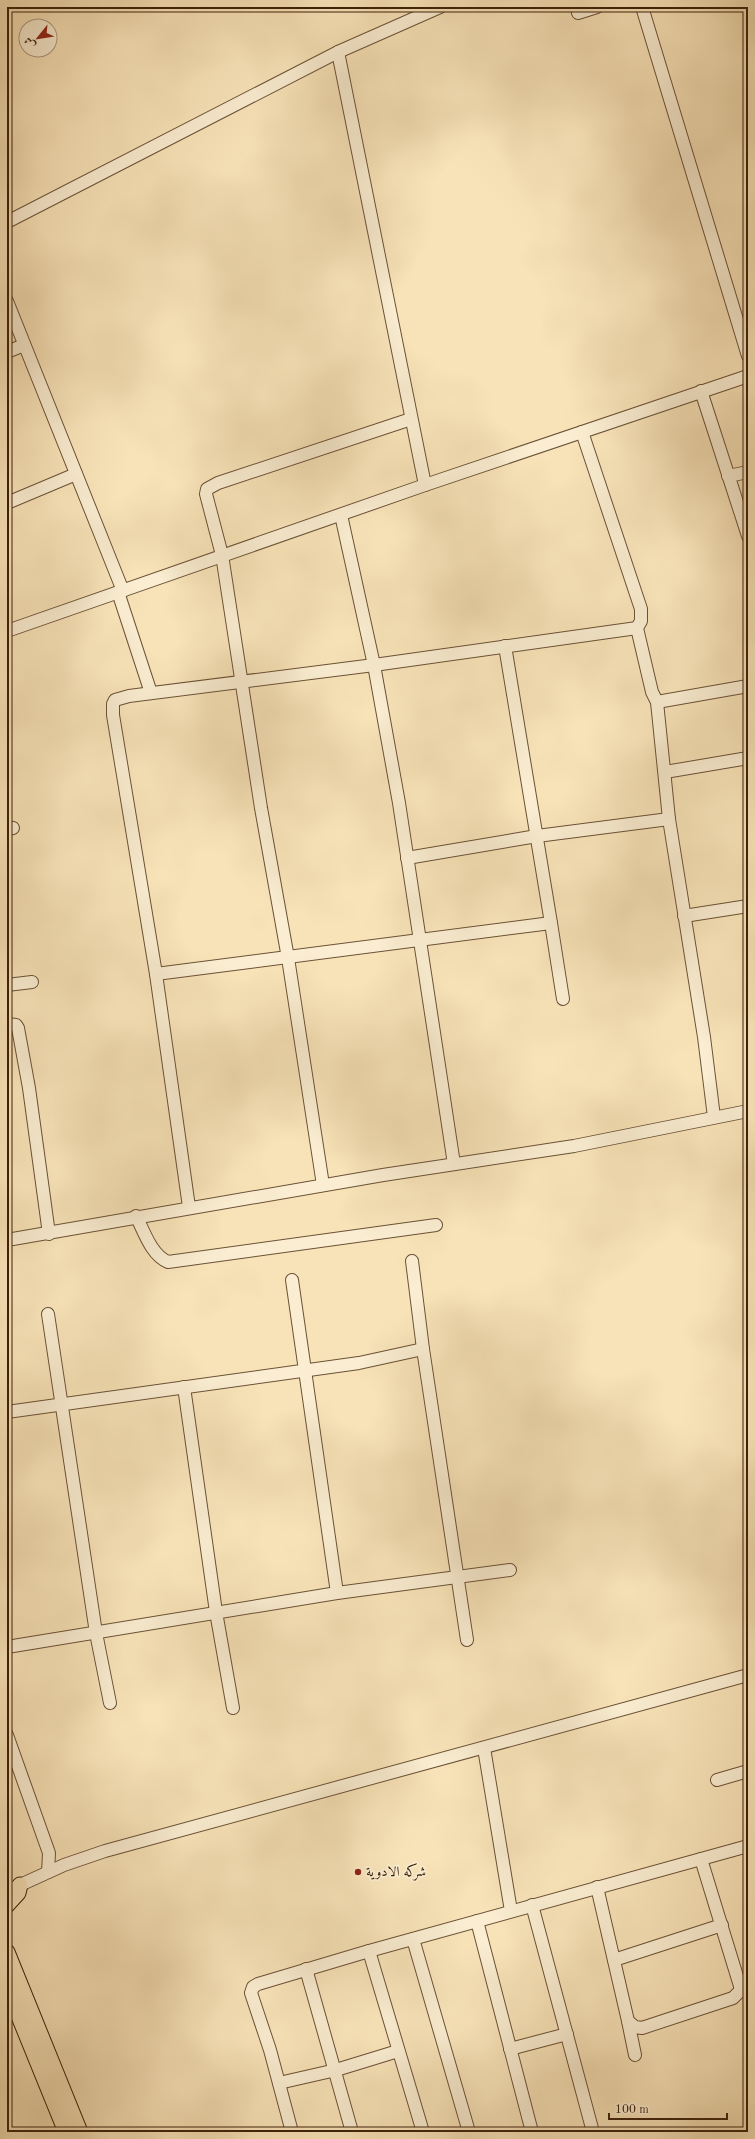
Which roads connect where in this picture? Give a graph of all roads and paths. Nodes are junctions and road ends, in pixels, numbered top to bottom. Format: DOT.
graph roads {
  1 [pos="440,7"];
  2 [pos="597,7"];
  3 [pos="642,7"];
  4 [pos="578,13"];
  5 [pos="338,52"];
  6 [pos="7,222"];
  7 [pos="7,302"];
  8 [pos="24,345"];
  9 [pos="7,352"];
  10 [pos="748,356"];
  11 [pos="748,376"];
  12 [pos="701,391"];
  13 [pos="411,419"];
  14 [pos="582,432"];
  15 [pos="748,472"];
  16 [pos="76,474"];
  17 [pos="728,476"];
  18 [pos="425,485"];
  19 [pos="7,503"];
  20 [pos="341,515"];
  21 [pos="748,536"];
  22 [pos="222,555"];
  23 [pos="120,592"];
  24 [pos="637,628"];
  25 [pos="7,631"];
  26 [pos="505,646"];
  27 [pos="374,665"];
  28 [pos="241,681"];
  29 [pos="748,686"];
  30 [pos="151,693"];
  31 [pos="657,702"];
  32 [pos="748,758"];
  33 [pos="665,772"];
  34 [pos="669,819"];
  35 [pos="537,836"];
  36 [pos="407,858"];
  37 [pos="748,906"];
  38 [pos="684,916"];
  39 [pos="551,923"];
  40 [pos="419,940"];
  41 [pos="288,958"];
  42 [pos="156,974"];
  43 [pos="32,982"];
  44 [pos="7,985"];
  45 [pos="563,999"];
  46 [pos="7,1024"];
  47 [pos="748,1111"];
  48 [pos="714,1117"];
  49 [pos="454,1164"];
  50 [pos="323,1185"];
  51 [pos="190,1207"];
  52 [pos="136,1216"];
  53 [pos="436,1225"];
  54 [pos="49,1234"];
  55 [pos="7,1240"];
  56 [pos="412,1261"];
  57 [pos="292,1280"];
  58 [pos="48,1314"];
  59 [pos="423,1349"];
  60 [pos="304,1370"];
  61 [pos="184,1387"];
  62 [pos="61,1403"];
  63 [pos="7,1412"];
  64 [pos="510,1570"];
  65 [pos="457,1576"];
  66 [pos="337,1593"];
  67 [pos="216,1612"];
  68 [pos="96,1633"];
  69 [pos="467,1640"];
  70 [pos="7,1647"];
  71 [pos="748,1675"];
  72 [pos="110,1703"];
  73 [pos="233,1708"];
  74 [pos="7,1735"];
  75 [pos="484,1748"];
  76 [pos="748,1771"];
  77 [pos="718,1780"];
  78 [pos="748,1846"];
  79 [pos="49,1853"];
  80 [pos="701,1859"];
  81 [pos="64,1865"];
  82 [pos="48,1872"];
  83 [pos="13,1888"];
  84 [pos="597,1888"];
  85 [pos="7,1905"];
  86 [pos="532,1905"];
  87 [pos="511,1911"];
  88 [pos="477,1921"];
  89 [pos="722,1925"];
  90 [pos="412,1938"];
  91 [pos="369,1951"];
  92 [pos="7,1952"];
  93 [pos="614,1960"];
  94 [pos="306,1969"];
  95 [pos="7,1987"];
  96 [pos="628,2021"];
  97 [pos="567,2034"];
  98 [pos="510,2049"];
  99 [pos="398,2051"];
  100 [pos="635,2056"];
  101 [pos="336,2070"];
  102 [pos="279,2083"];
  103 [pos="66,2132"];
  104 [pos="80,2132"];
  105 [pos="292,2132"];
  106 [pos="352,2132"];
  107 [pos="423,2132"];
  108 [pos="469,2132"];
  109 [pos="532,2132"];
  110 [pos="593,2132"];
  1 -- 5 [label="street"];
  2 -- 4 [label="street"];
  3 -- 10 [label="street"];
  5 -- 6 [label="street"];
  5 -- 13 [label="street"];
  7 -- 8 [label="street"];
  8 -- 9 [label="street"];
  8 -- 16 [label="street"];
  11 -- 12 [label="street"];
  12 -- 14 [label="street"];
  12 -- 17 [label="street"];
  13 -- 18 [label="street"];
  13 -- 22 [label="street"];
  14 -- 18 [label="street"];
  14 -- 24 [label="street"];
  15 -- 17 [label="street"];
  16 -- 19 [label="street"];
  16 -- 23 [label="street"];
  17 -- 21 [label="street"];
  18 -- 20 [label="street"];
  20 -- 22 [label="street"];
  20 -- 27 [label="street"];
  22 -- 23 [label="street"];
  22 -- 28 [label="street"];
  23 -- 25 [label="street"];
  23 -- 30 [label="street"];
  24 -- 26 [label="street"];
  24 -- 31 [label="street"];
  26 -- 27 [label="street"];
  26 -- 35 [label="street"];
  27 -- 28 [label="street"];
  27 -- 36 [label="street"];
  28 -- 30 [label="street"];
  28 -- 41 [label="street"];
  29 -- 31 [label="street"];
  30 -- 42 [label="street"];
  31 -- 33 [label="street"];
  32 -- 33 [label="street"];
  33 -- 34 [label="street"];
  34 -- 35 [label="street"];
  34 -- 38 [label="street"];
  35 -- 36 [label="street"];
  35 -- 39 [label="street"];
  36 -- 40 [label="street"];
  37 -- 38 [label="street"];
  38 -- 48 [label="street"];
  39 -- 40 [label="street"];
  39 -- 45 [label="street"];
  40 -- 41 [label="street"];
  40 -- 49 [label="street"];
  41 -- 42 [label="street"];
  41 -- 50 [label="street"];
  42 -- 51 [label="street"];
  43 -- 44 [label="street"];
  46 -- 54 [label="street"];
  47 -- 48 [label="street"];
  48 -- 49 [label="street"];
  49 -- 50 [label="street"];
  50 -- 51 [label="street"];
  51 -- 52 [label="street"];
  52 -- 53 [label="street"];
  52 -- 54 [label="street"];
  54 -- 55 [label="street"];
  56 -- 59 [label="street"];
  57 -- 60 [label="street"];
  58 -- 62 [label="street"];
  59 -- 60 [label="street"];
  59 -- 65 [label="street"];
  60 -- 61 [label="street"];
  60 -- 66 [label="street"];
  61 -- 62 [label="street"];
  61 -- 67 [label="street"];
  62 -- 63 [label="street"];
  62 -- 68 [label="street"];
  64 -- 65 [label="street"];
  65 -- 66 [label="street"];
  65 -- 69 [label="street"];
  66 -- 67 [label="street"];
  67 -- 68 [label="street"];
  67 -- 73 [label="street"];
  68 -- 70 [label="street"];
  68 -- 72 [label="street"];
  71 -- 75 [label="street"];
  74 -- 79 [label="street"];
  75 -- 81 [label="street"];
  75 -- 87 [label="street"];
  76 -- 77 [label="street"];
  78 -- 80 [label="street"];
  79 -- 81 [label="street"];
  79 -- 82 [label="street"];
  80 -- 84 [label="street"];
  80 -- 89 [label="street"];
  81 -- 82 [label="street"];
  82 -- 83 [label="street"];
  83 -- 85 [label="main road"];
  84 -- 86 [label="street"];
  84 -- 93 [label="street"];
  86 -- 87 [label="street"];
  86 -- 97 [label="street"];
  87 -- 88 [label="street"];
  88 -- 90 [label="street"];
  88 -- 98 [label="street"];
  89 -- 93 [label="street"];
  89 -- 96 [label="street"];
  90 -- 91 [label="street"];
  90 -- 108 [label="street"];
  91 -- 94 [label="street"];
  91 -- 99 [label="street"];
  92 -- 104 [label="main road"];
  93 -- 96 [label="street"];
  94 -- 101 [label="street"];
  94 -- 102 [label="street"];
  95 -- 103 [label="main road"];
  96 -- 100 [label="street"];
  97 -- 98 [label="street"];
  97 -- 110 [label="street"];
  98 -- 109 [label="street"];
  99 -- 101 [label="street"];
  99 -- 107 [label="street"];
  101 -- 102 [label="street"];
  101 -- 106 [label="street"];
  102 -- 105 [label="street"];
}
